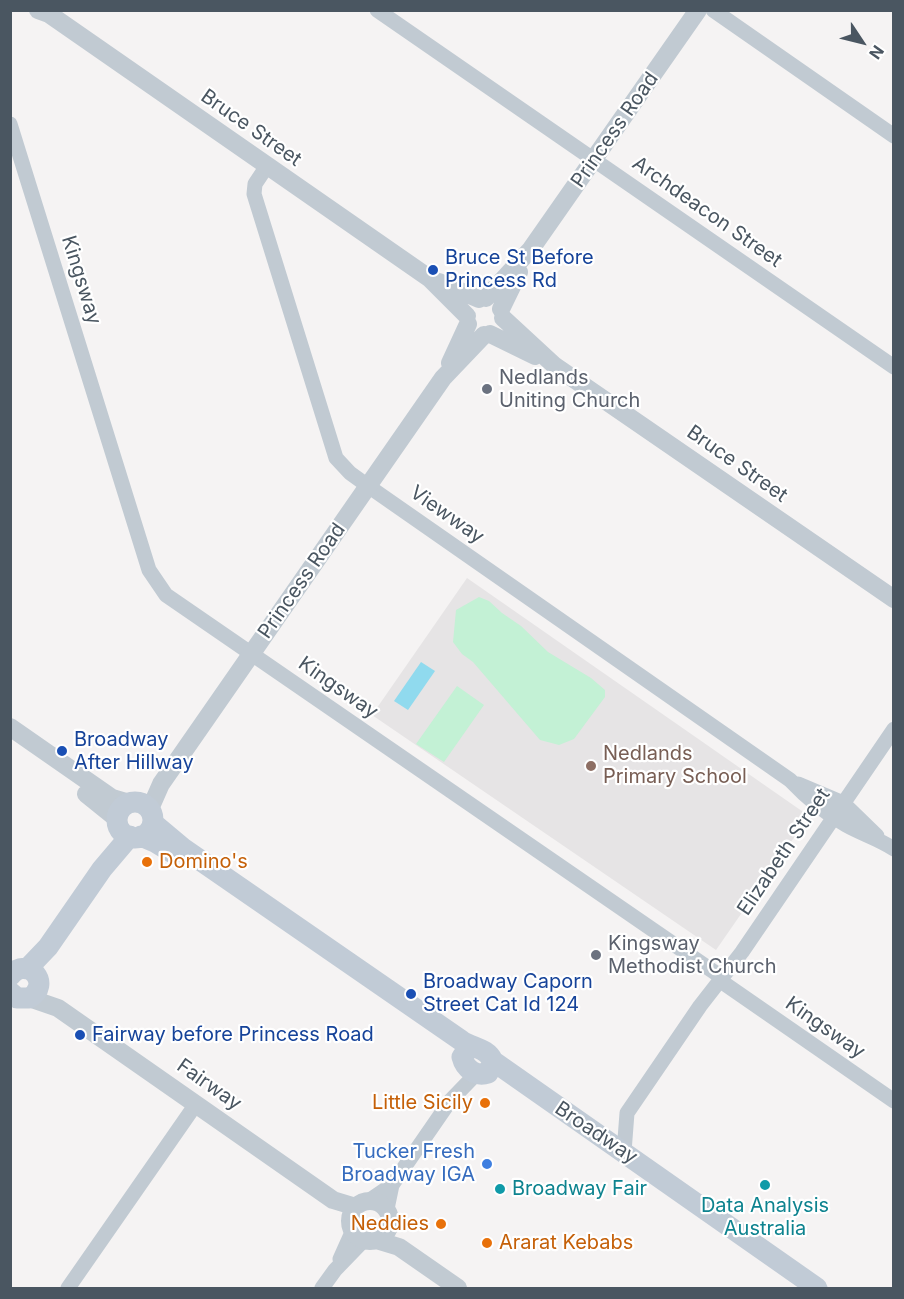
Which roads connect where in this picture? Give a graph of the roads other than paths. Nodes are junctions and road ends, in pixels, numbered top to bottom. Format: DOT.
graph roads {
  1 [pos="377,10"];
  2 [pos="698,10"];
  3 [pos="713,10"];
  4 [pos="44,12"];
  5 [pos="10,124"];
  6 [pos="894,136"];
  7 [pos="595,159"];
  8 [pos="267,166"];
  9 [pos="531,249"];
  10 [pos="429,278"];
  11 [pos="483,299"];
  12 [pos="502,314"];
  13 [pos="467,320"];
  14 [pos="487,334"];
  15 [pos="555,366"];
  16 [pos="894,367"];
  17 [pos="443,378"];
  18 [pos="368,486"];
  19 [pos="894,599"];
  20 [pos="252,654"];
  21 [pos="10,727"];
  22 [pos="894,729"];
  23 [pos="10,742"];
  24 [pos="790,780"];
  25 [pos="843,803"];
  26 [pos="834,818"];
  27 [pos="135,819"];
  28 [pos="888,846"];
  29 [pos="721,979"];
  30 [pos="21,984"];
  31 [pos="475,1063"];
  32 [pos="894,1101"];
  33 [pos="196,1104"];
  34 [pos="624,1152"];
  35 [pos="368,1222"];
  36 [pos="68,1288"];
  37 [pos="322,1288"];
  38 [pos="458,1288"];
  39 [pos="797,1288"];
  40 [pos="817,1288"];
  1 -- 7 [label="street, Archdeacon Street"];
  2 -- 7 [label="street, Princess Road"];
  3 -- 6 [label="street"];
  4 -- 8 [label="street, Bruce Street"];
  5 -- 20 [label="street, Kingsway"];
  7 -- 9 [label="street, Princess Road"];
  7 -- 16 [label="street, Archdeacon Street"];
  8 -- 10 [label="street, Bruce Street"];
  8 -- 18 [label="street, Viewway"];
  9 -- 11 [label="street, Princess Road"];
  9 -- 12 [label="street, Princess Road"];
  10 -- 11 [label="street, Bruce Street"];
  10 -- 13 [label="street, Bruce Street"];
  11 -- 12 [label="street"];
  11 -- 13 [label="street"];
  12 -- 14 [label="street"];
  12 -- 15 [label="street, Bruce Street"];
  13 -- 14 [label="street"];
  13 -- 17 [label="street, Princess Road"];
  14 -- 15 [label="street, Bruce Street"];
  14 -- 17 [label="street, Princess Road"];
  15 -- 19 [label="street, Bruce Street"];
  17 -- 18 [label="street, Princess Road"];
  18 -- 20 [label="street, Princess Road"];
  18 -- 24 [label="street, Viewway"];
  20 -- 27 [label="street, Princess Road"];
  20 -- 29 [label="street, Kingsway"];
  21 -- 27 [label="street, Broadway"];
  22 -- 25 [label="street, Elizabeth Street"];
  23 -- 27 [label="street, Broadway"];
  24 -- 25 [label="street, Viewway"];
  24 -- 26 [label="street, Viewway"];
  25 -- 26 [label="street, Elizabeth Street"];
  25 -- 28 [label="street, Viewway"];
  26 -- 28 [label="street, Viewway"];
  26 -- 29 [label="street, Elizabeth Street"];
  27 -- 30 [label="main road, Princess Road"];
  27 -- 31 [label="main road, Broadway"];
  29 -- 32 [label="street, Kingsway"];
  29 -- 34 [label="street, Elizabeth Street"];
  30 -- 33 [label="street, Fairway"];
  31 -- 34 [label="main road, Broadway"];
  31 -- 35 [label="street"];
  31 -- 39 [label="main road, Broadway"];
  33 -- 35 [label="street, Fairway"];
  33 -- 36 [label="street"];
  34 -- 40 [label="main road, Broadway"];
  35 -- 37 [label="street"];
  35 -- 38 [label="street, Fairway"];
}
